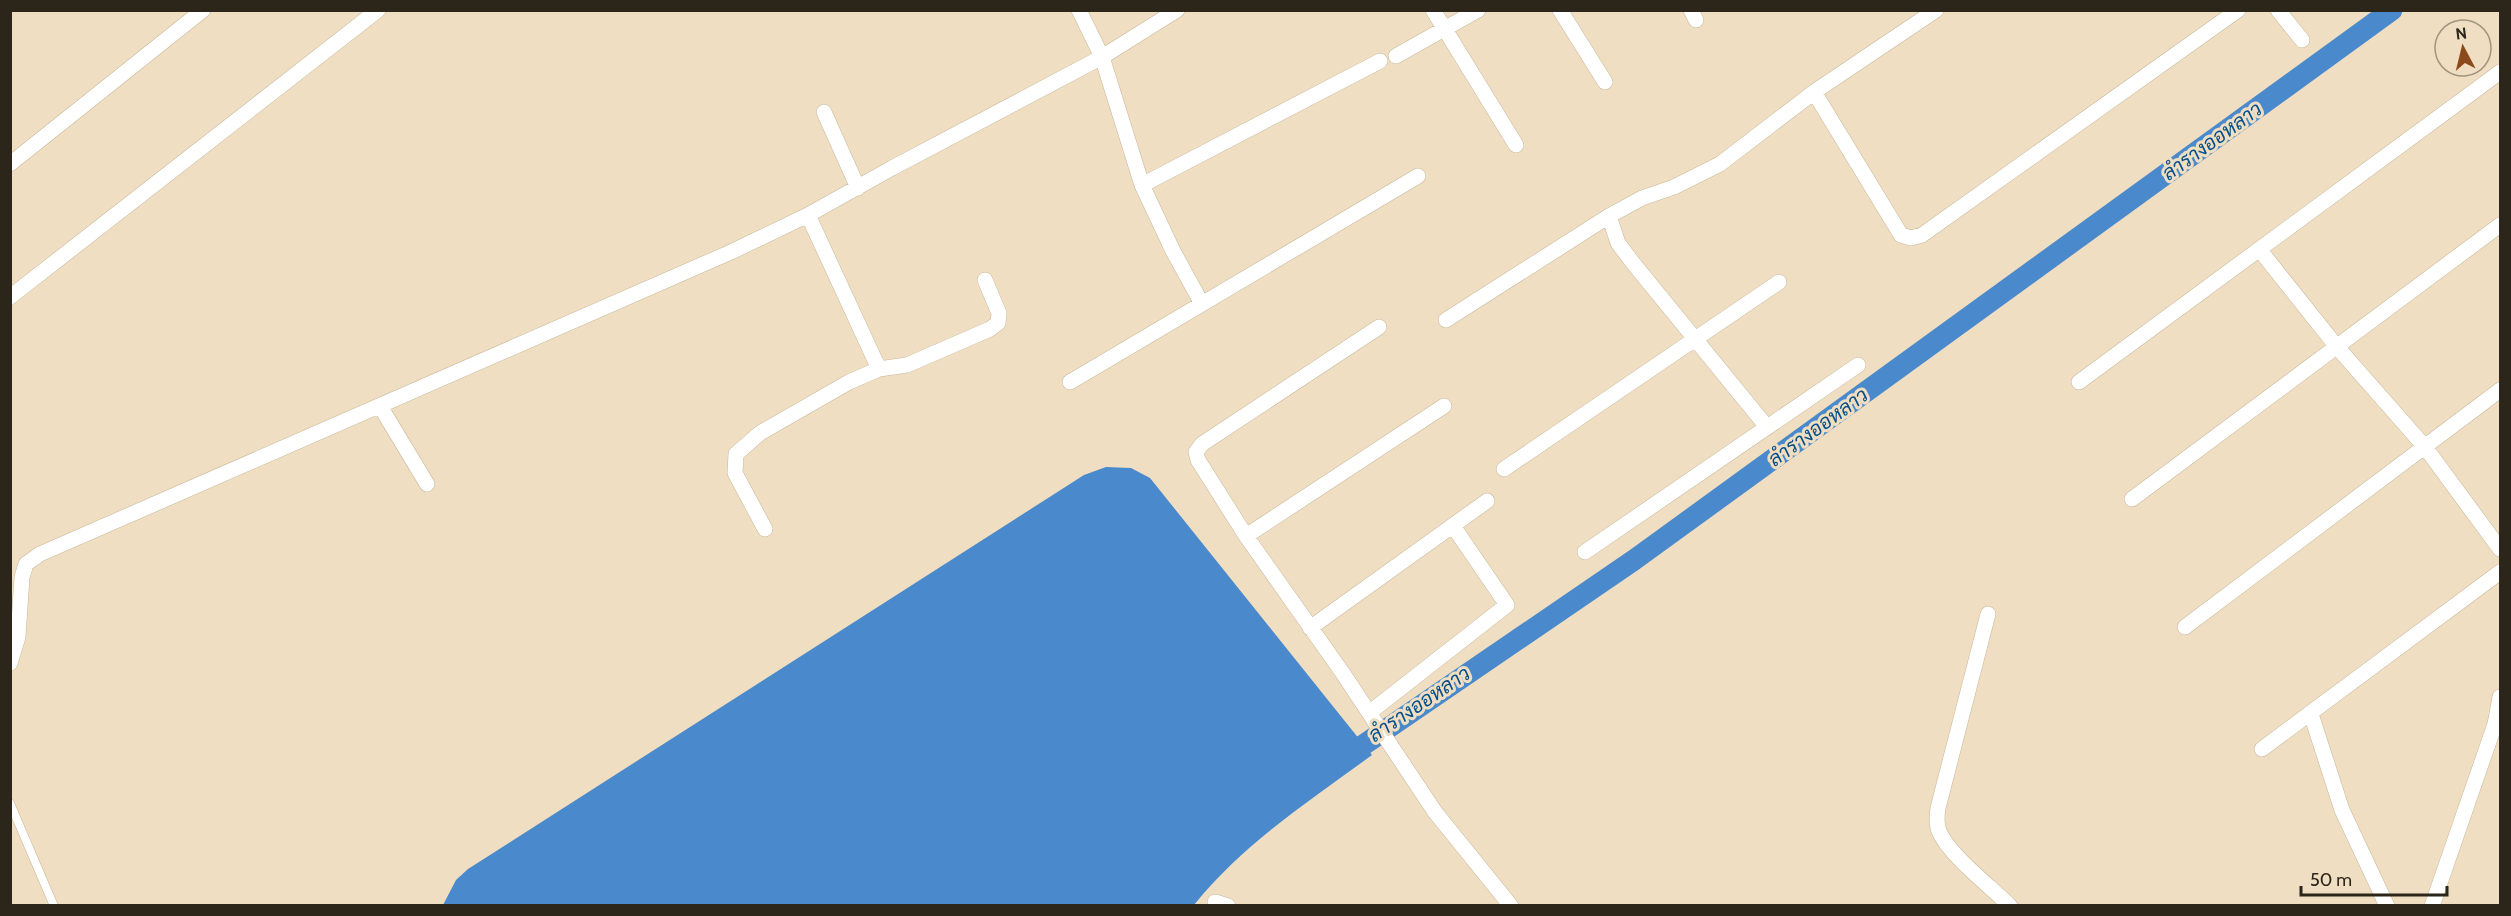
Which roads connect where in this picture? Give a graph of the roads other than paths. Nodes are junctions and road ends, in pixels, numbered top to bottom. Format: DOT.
graph roads {
  1 [pos="203,10"];
  2 [pos="378,10"];
  3 [pos="1079,10"];
  4 [pos="1177,10"];
  5 [pos="1433,10"];
  6 [pos="1478,10"];
  7 [pos="1560,10"];
  8 [pos="1936,10"];
  9 [pos="2238,10"];
  10 [pos="2278,10"];
  11 [pos="1446,29"];
  12 [pos="2302,40"];
  13 [pos="1396,56"];
  14 [pos="1102,57"];
  15 [pos="1380,61"];
  16 [pos="2500,72"];
  17 [pos="1605,82"];
  18 [pos="1814,92"];
  19 [pos="824,112"];
  20 [pos="1516,145"];
  21 [pos="10,164"];
  22 [pos="1418,176"];
  23 [pos="1142,185"];
  24 [pos="858,188"];
  25 [pos="808,215"];
  26 [pos="1610,216"];
  27 [pos="2500,225"];
  28 [pos="2259,249"];
  29 [pos="985,280"];
  30 [pos="1779,282"];
  31 [pos="10,297"];
  32 [pos="1202,304"];
  33 [pos="1446,320"];
  34 [pos="1379,327"];
  35 [pos="1696,340"];
  36 [pos="2337,347"];
  37 [pos="1858,365"];
  38 [pos="879,369"];
  39 [pos="1070,382"];
  40 [pos="2079,382"];
  41 [pos="2500,390"];
  42 [pos="380,406"];
  43 [pos="1444,406"];
  44 [pos="1767,427"];
  45 [pos="2425,447"];
  46 [pos="1504,469"];
  47 [pos="427,484"];
  48 [pos="2132,499"];
  49 [pos="1487,501"];
  50 [pos="1453,526"];
  51 [pos="765,529"];
  52 [pos="1246,536"];
  53 [pos="2500,549"];
  54 [pos="1586,552"];
  55 [pos="2500,572"];
  56 [pos="1988,614"];
  57 [pos="2185,627"];
  58 [pos="1310,628"];
  59 [pos="10,663"];
  60 [pos="2500,697"];
  61 [pos="1369,713"];
  62 [pos="2311,714"];
  63 [pos="2262,749"];
  64 [pos="10,803"];
  65 [pos="54,906"];
  66 [pos="1511,906"];
  67 [pos="2010,906"];
  68 [pos="2387,906"];
  69 [pos="2432,906"];
  1 -- 21 [label="street"];
  2 -- 31 [label="street"];
  3 -- 14 [label="street"];
  4 -- 14 [label="street"];
  5 -- 11 [label="street"];
  6 -- 11 [label="street"];
  7 -- 17 [label="street"];
  8 -- 18 [label="street"];
  9 -- 18 [label="street"];
  10 -- 12 [label="street"];
  11 -- 13 [label="street"];
  11 -- 20 [label="street"];
  14 -- 23 [label="street"];
  14 -- 24 [label="street"];
  15 -- 23 [label="street"];
  16 -- 28 [label="street"];
  18 -- 26 [label="street"];
  19 -- 24 [label="street"];
  22 -- 32 [label="street"];
  23 -- 32 [label="street"];
  24 -- 25 [label="street"];
  25 -- 38 [label="street"];
  25 -- 42 [label="street"];
  26 -- 33 [label="street"];
  26 -- 35 [label="street"];
  27 -- 36 [label="street"];
  28 -- 36 [label="street"];
  28 -- 40 [label="street"];
  29 -- 38 [label="street"];
  30 -- 35 [label="street"];
  32 -- 39 [label="street"];
  34 -- 52 [label="street"];
  35 -- 44 [label="street"];
  35 -- 46 [label="street"];
  36 -- 45 [label="street"];
  36 -- 48 [label="street"];
  37 -- 44 [label="street"];
  38 -- 51 [label="street"];
  41 -- 45 [label="street"];
  42 -- 47 [label="street"];
  42 -- 59 [label="street"];
  43 -- 52 [label="street"];
  44 -- 54 [label="street"];
  45 -- 53 [label="street"];
  45 -- 57 [label="street"];
  49 -- 50 [label="street"];
  50 -- 58 [label="street"];
  50 -- 61 [label="street"];
  52 -- 58 [label="street"];
  55 -- 62 [label="street"];
  56 -- 67 [label="street"];
  58 -- 61 [label="street"];
  60 -- 69 [label="street"];
  61 -- 66 [label="street"];
  62 -- 63 [label="street"];
  62 -- 68 [label="street"];
  64 -- 65 [label="lane"];
}
